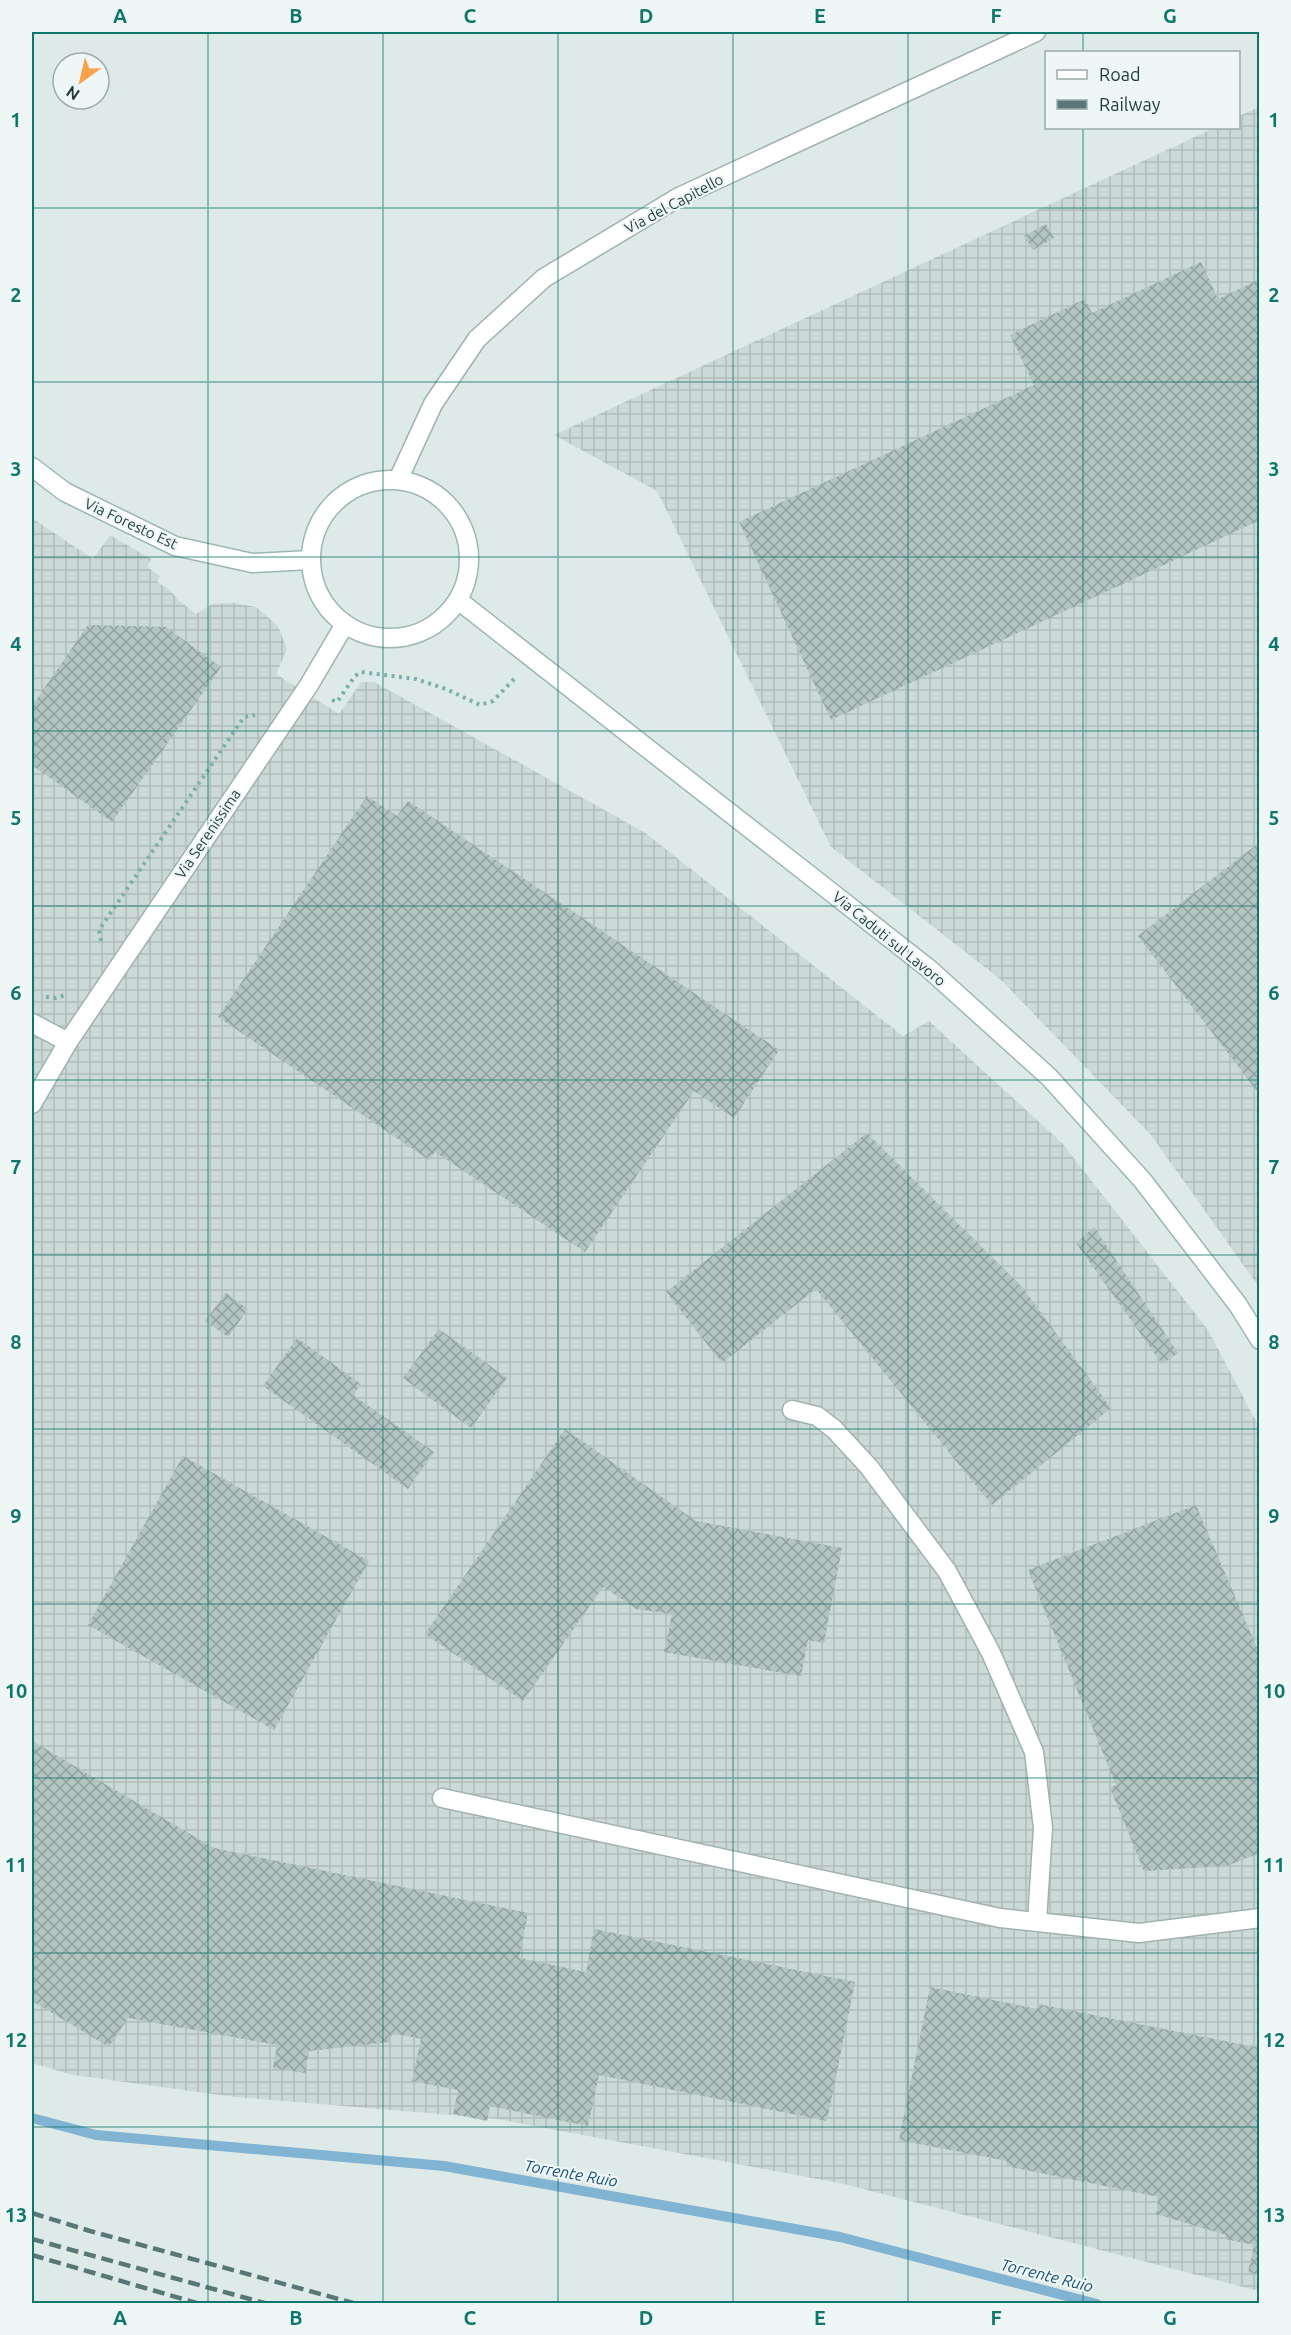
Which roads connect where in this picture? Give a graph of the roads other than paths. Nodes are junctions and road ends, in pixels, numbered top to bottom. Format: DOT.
graph roads {
  1 [pos="1036,32"];
  2 [pos="32,467"];
  3 [pos="398,480"];
  4 [pos="310,560"];
  5 [pos="458,600"];
  6 [pos="345,624"];
  7 [pos="32,1023"];
  8 [pos="68,1042"];
  9 [pos="32,1104"];
  10 [pos="1260,1340"];
  11 [pos="792,1410"];
  12 [pos="442,1798"];
  13 [pos="1260,1918"];
  14 [pos="1037,1921"];
  1 -- 3 [label="street, Via del Capitello"];
  2 -- 4 [label="street, Via Foresto Est"];
  3 -- 4 [label="street"];
  3 -- 5 [label="street"];
  4 -- 6 [label="street"];
  5 -- 6 [label="street"];
  5 -- 10 [label="street, Via Caduti sul Lavoro"];
  6 -- 8 [label="street, Via Serenissima"];
  7 -- 8 [label="street"];
  8 -- 9 [label="street, Via Serenissima"];
  11 -- 14 [label="street"];
  12 -- 14 [label="street"];
  13 -- 14 [label="street"];
}
